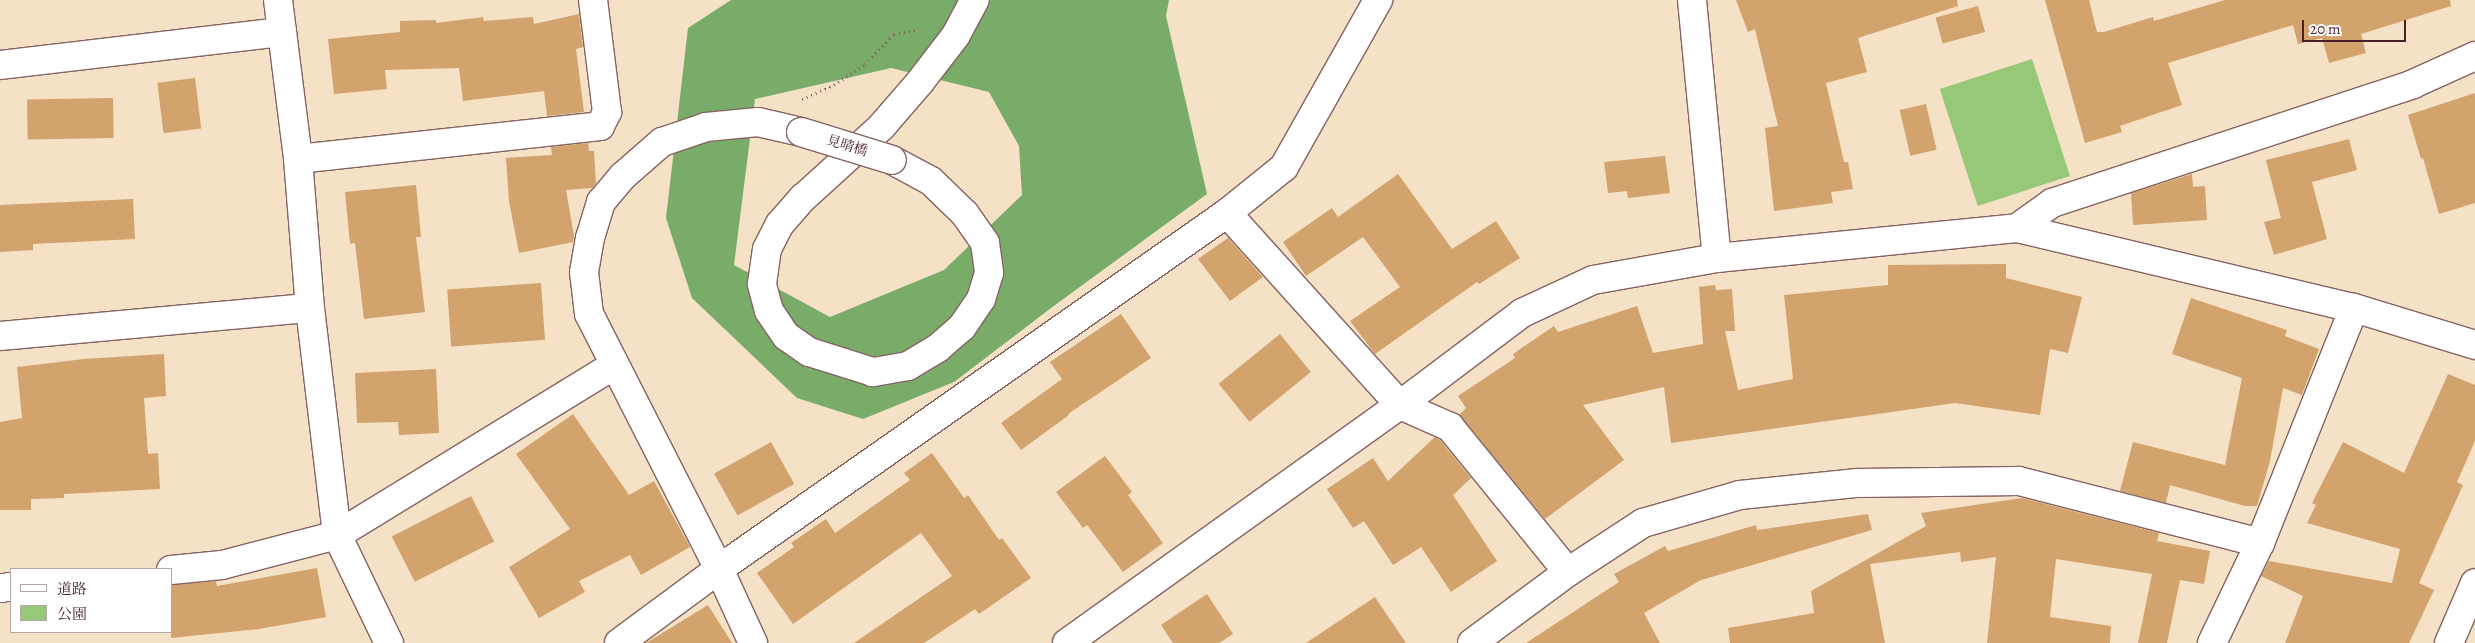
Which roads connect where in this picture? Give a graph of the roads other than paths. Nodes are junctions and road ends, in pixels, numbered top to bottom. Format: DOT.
graph roads {
  1 [pos="278,0"];
  2 [pos="593,0"];
  3 [pos="975,0"];
  4 [pos="1378,0"];
  5 [pos="1692,0"];
  6 [pos="282,32"];
  7 [pos="2475,56"];
  8 [pos="0,65"];
  9 [pos="298,159"];
  10 [pos="1227,213"];
  11 [pos="2017,228"];
  12 [pos="1717,258"];
  13 [pos="310,308"];
  14 [pos="2354,308"];
  15 [pos="0,336"];
  16 [pos="2475,345"];
  17 [pos="614,365"];
  18 [pos="1400,405"];
  19 [pos="337,535"];
  20 [pos="2260,543"];
  21 [pos="719,569"];
  22 [pos="172,570"];
  23 [pos="1568,572"];
  24 [pos="2475,583"];
  25 [pos="389,643"];
  26 [pos="619,643"];
  27 [pos="753,643"];
  28 [pos="1067,643"];
  29 [pos="1472,643"];
  30 [pos="2212,643"];
  31 [pos="2449,643"];
  1 -- 6 [label="street"];
  2 -- 9 [label="street"];
  3 -- 17 [label="street, 見晴橋, bridge"];
  4 -- 10 [label="street"];
  5 -- 12 [label="street"];
  6 -- 8 [label="street"];
  6 -- 9 [label="street"];
  7 -- 11 [label="street"];
  9 -- 13 [label="street"];
  10 -- 18 [label="street"];
  10 -- 21 [label="street"];
  11 -- 12 [label="street"];
  11 -- 14 [label="street"];
  12 -- 18 [label="street"];
  13 -- 15 [label="street"];
  13 -- 19 [label="street"];
  14 -- 16 [label="street"];
  14 -- 20 [label="street"];
  17 -- 19 [label="street"];
  17 -- 21 [label="street, 見晴橋"];
  18 -- 23 [label="street"];
  18 -- 28 [label="street"];
  19 -- 22 [label="street"];
  19 -- 25 [label="street"];
  20 -- 23 [label="street"];
  20 -- 30 [label="street"];
  21 -- 26 [label="street"];
  21 -- 27 [label="street, 見晴橋"];
  23 -- 29 [label="street"];
  24 -- 31 [label="street"];
}
